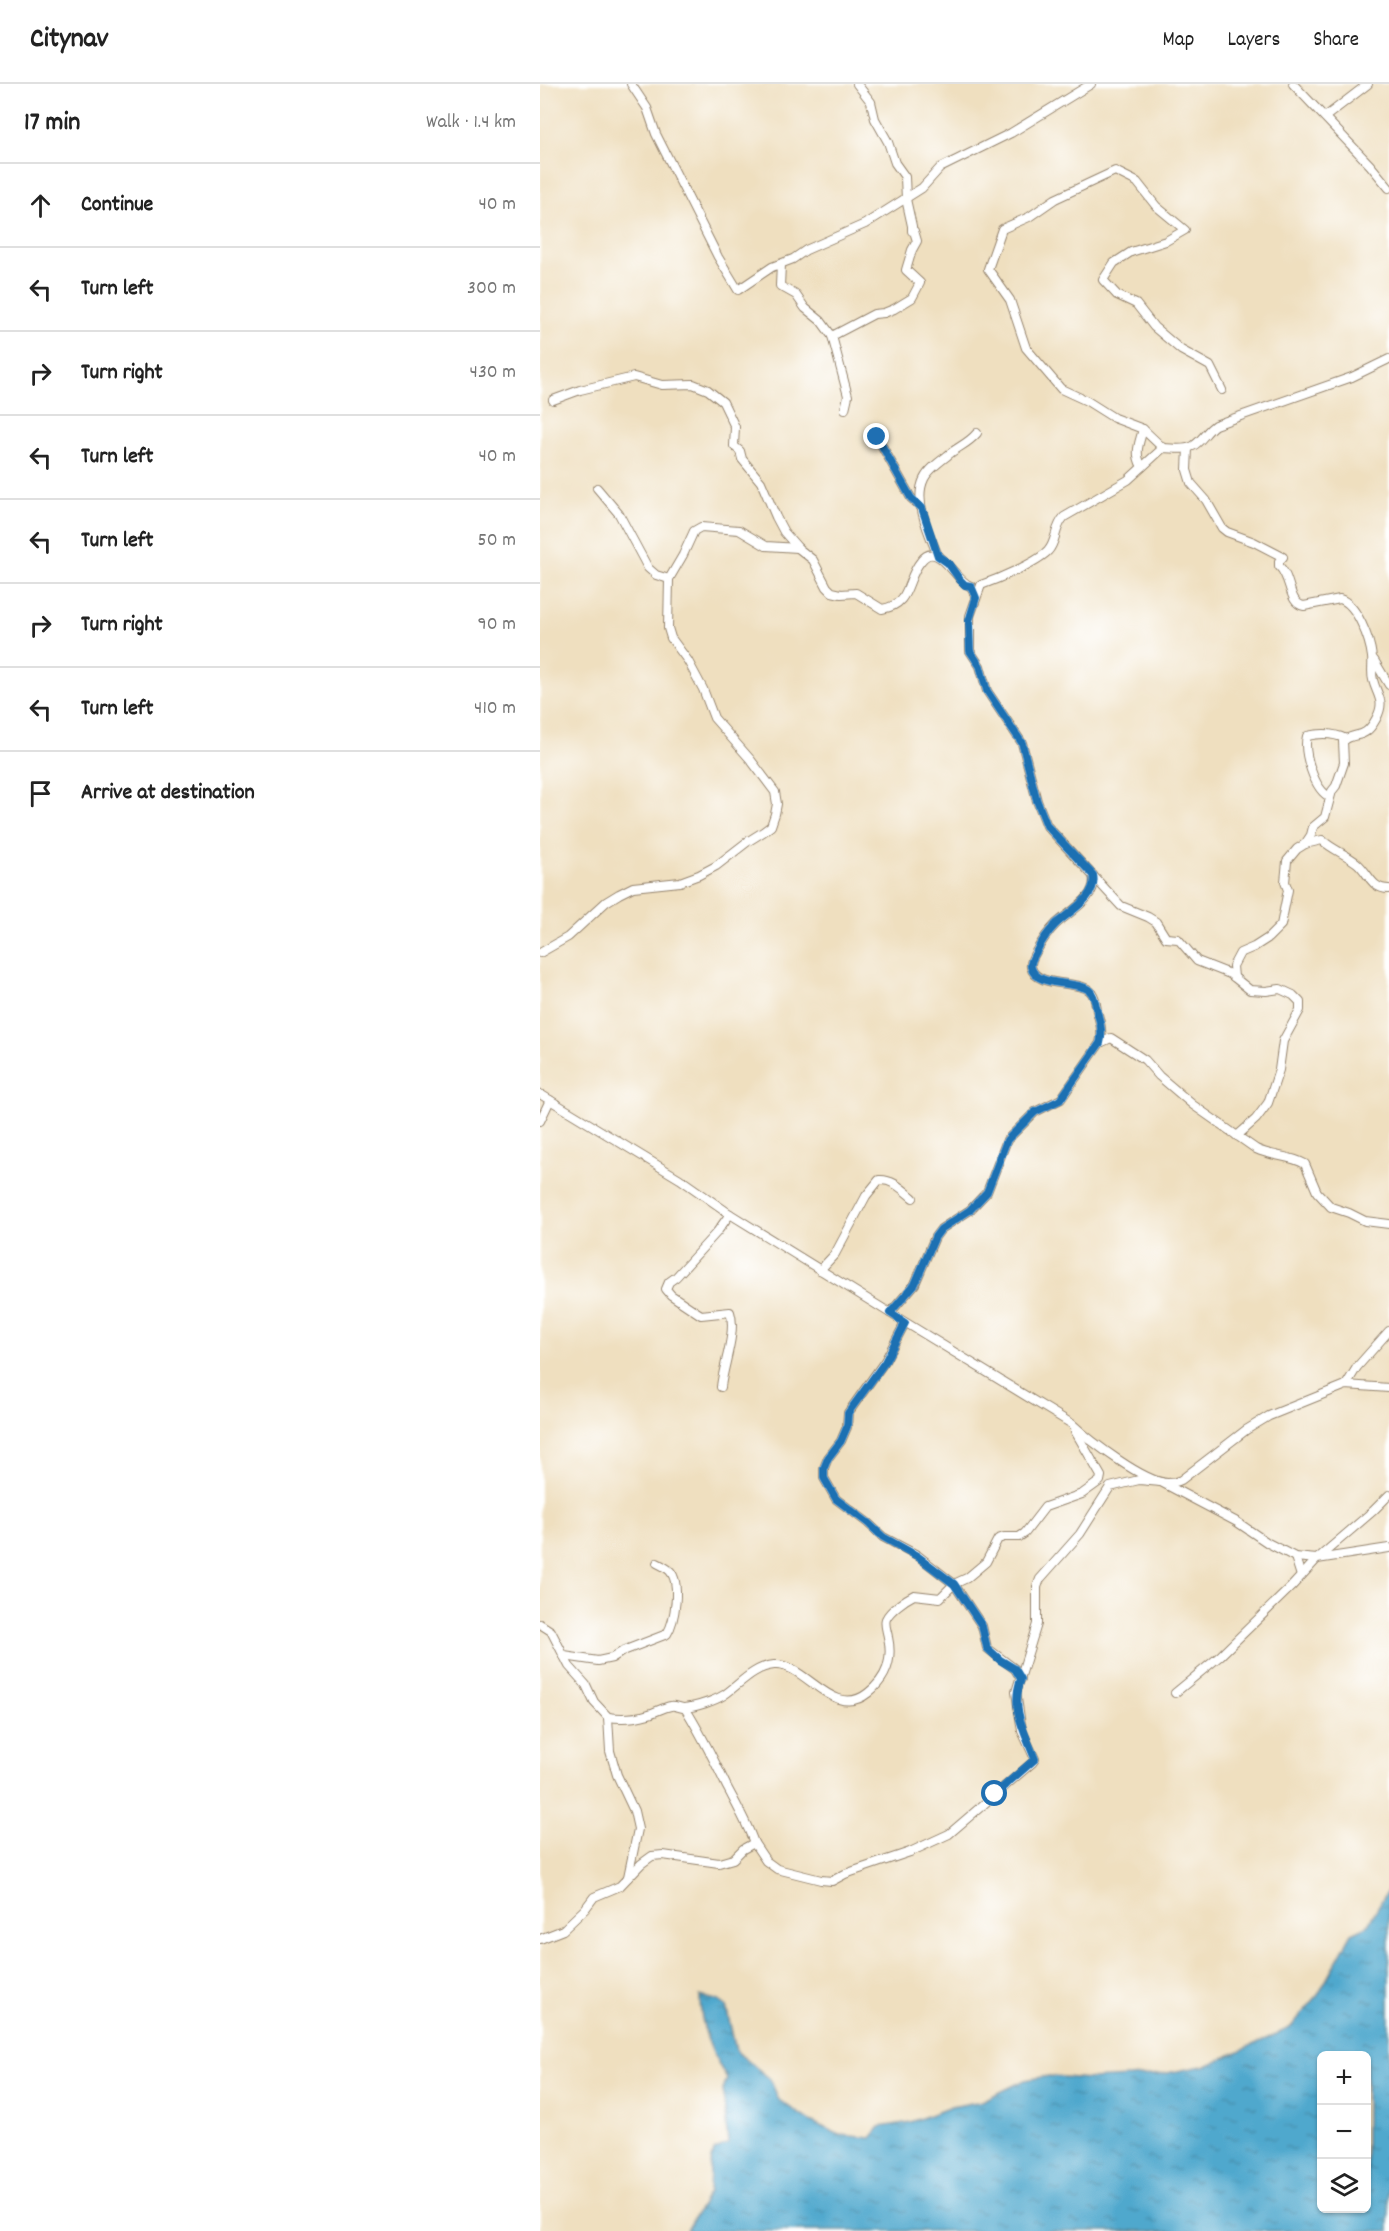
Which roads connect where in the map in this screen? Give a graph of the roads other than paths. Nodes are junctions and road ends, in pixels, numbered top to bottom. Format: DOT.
graph roads {
  1 [pos="632,84"];
  2 [pos="856,84"];
  3 [pos="1091,84"];
  4 [pos="1293,84"];
  5 [pos="1368,84"];
  6 [pos="1325,117"];
  7 [pos="1389,188"];
  8 [pos="906,199"];
  9 [pos="781,264"];
  10 [pos="832,336"];
  11 [pos="1389,359"];
  12 [pos="1222,390"];
  13 [pos="553,400"];
  14 [pos="845,409"];
  15 [pos="1143,429"];
  16 [pos="976,433"];
  17 [pos="877,437"];
  18 [pos="1163,448"];
  19 [pos="1188,448"];
  20 [pos="1142,467"];
  21 [pos="597,488"];
  22 [pos="922,508"];
  23 [pos="784,532"];
  24 [pos="782,547"];
  25 [pos="798,548"];
  26 [pos="938,556"];
  27 [pos="669,579"];
  28 [pos="976,598"];
  29 [pos="1372,656"];
  30 [pos="1389,686"];
  31 [pos="1346,739"];
  32 [pos="1330,797"];
  33 [pos="1305,844"];
  34 [pos="1093,875"];
  35 [pos="1389,889"];
  36 [pos="540,953"];
  37 [pos="1234,977"];
  38 [pos="1100,1043"];
  39 [pos="540,1094"];
  40 [pos="550,1100"];
  41 [pos="540,1121"];
  42 [pos="1237,1136"];
  43 [pos="913,1198"];
  44 [pos="730,1214"];
  45 [pos="1389,1224"];
  46 [pos="820,1270"];
  47 [pos="890,1313"];
  48 [pos="905,1323"];
  49 [pos="1389,1331"];
  50 [pos="1346,1384"];
  51 [pos="721,1387"];
  52 [pos="1389,1388"];
  53 [pos="1072,1424"];
  54 [pos="1161,1482"];
  55 [pos="1389,1495"];
  56 [pos="1389,1548"];
  57 [pos="1295,1557"];
  58 [pos="1317,1559"];
  59 [pos="657,1563"];
  60 [pos="1301,1576"];
  61 [pos="954,1584"];
  62 [pos="540,1624"];
  63 [pos="564,1656"];
  64 [pos="1021,1679"];
  65 [pos="1175,1693"];
  66 [pos="685,1708"];
  67 [pos="608,1717"];
  68 [pos="754,1843"];
  69 [pos="627,1881"];
  70 [pos="540,1939"];
  1 -- 9 [label="street"];
  2 -- 8 [label="street"];
  3 -- 8 [label="street"];
  4 -- 6 [label="street"];
  5 -- 6 [label="street"];
  6 -- 7 [label="street"];
  8 -- 9 [label="street"];
  8 -- 10 [label="street"];
  9 -- 10 [label="street"];
  10 -- 14 [label="street"];
  11 -- 19 [label="street"];
  12 -- 15 [label="street"];
  13 -- 23 [label="street"];
  15 -- 18 [label="street"];
  15 -- 20 [label="street"];
  16 -- 22 [label="street"];
  17 -- 22 [label="street"];
  18 -- 19 [label="street"];
  18 -- 20 [label="street"];
  19 -- 29 [label="street"];
  20 -- 28 [label="street"];
  21 -- 27 [label="street"];
  22 -- 26 [label="street"];
  23 -- 24 [label="street"];
  23 -- 25 [label="street"];
  24 -- 25 [label="street"];
  24 -- 27 [label="street"];
  25 -- 26 [label="street"];
  26 -- 28 [label="street"];
  27 -- 36 [label="street"];
  28 -- 34 [label="street"];
  29 -- 30 [label="street"];
  29 -- 31 [label="street"];
  31 -- 32 [label="street"];
  31 -- 32 [label="street"];
  32 -- 33 [label="street"];
  33 -- 35 [label="street"];
  33 -- 37 [label="street"];
  34 -- 37 [label="street"];
  34 -- 38 [label="street"];
  37 -- 42 [label="street"];
  38 -- 42 [label="street"];
  38 -- 47 [label="street"];
  39 -- 40 [label="street"];
  40 -- 41 [label="street"];
  40 -- 44 [label="street"];
  42 -- 45 [label="street"];
  43 -- 46 [label="street"];
  44 -- 46 [label="street"];
  44 -- 51 [label="street"];
  46 -- 47 [label="street"];
  47 -- 48 [label="street"];
  48 -- 53 [label="street"];
  48 -- 61 [label="street"];
  49 -- 50 [label="street"];
  50 -- 52 [label="street"];
  50 -- 54 [label="street"];
  53 -- 54 [label="street"];
  53 -- 61 [label="street"];
  54 -- 57 [label="street"];
  54 -- 64 [label="street"];
  55 -- 58 [label="street"];
  56 -- 58 [label="street"];
  57 -- 58 [label="street"];
  57 -- 60 [label="street"];
  58 -- 60 [label="street"];
  59 -- 63 [label="street"];
  60 -- 65 [label="street"];
  61 -- 64 [label="street"];
  61 -- 66 [label="street"];
  62 -- 63 [label="street"];
  63 -- 67 [label="street"];
  64 -- 68 [label="street"];
  66 -- 67 [label="street"];
  66 -- 68 [label="street"];
  67 -- 69 [label="street"];
  68 -- 69 [label="street"];
  69 -- 70 [label="street"];
}
